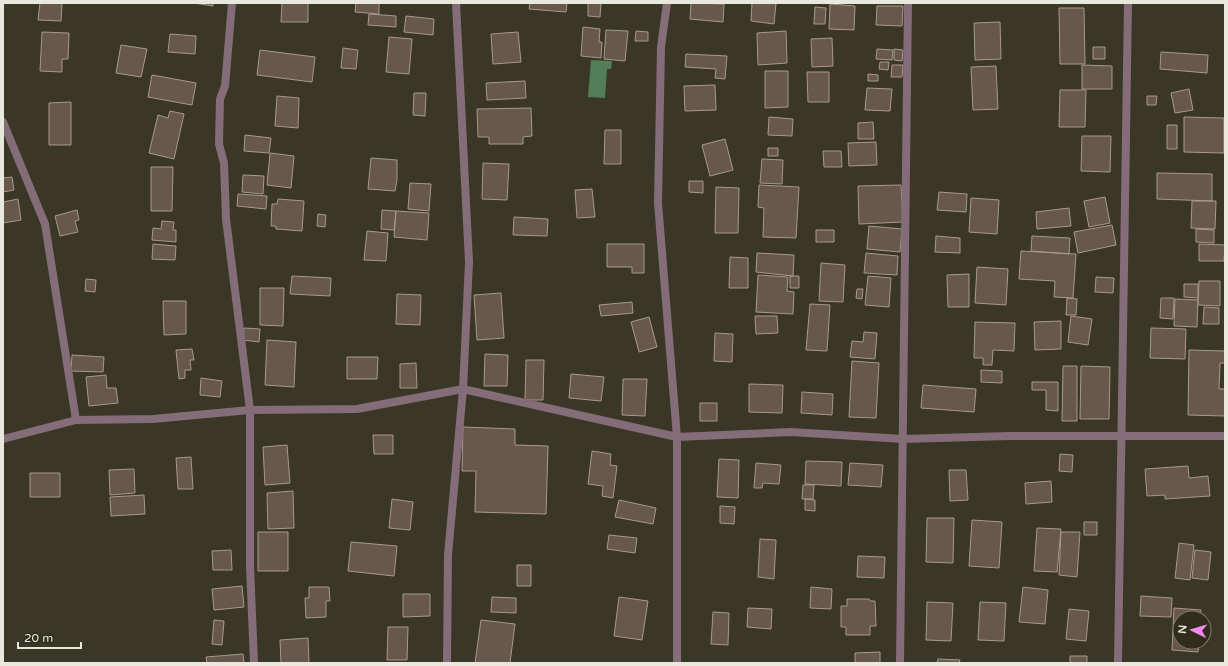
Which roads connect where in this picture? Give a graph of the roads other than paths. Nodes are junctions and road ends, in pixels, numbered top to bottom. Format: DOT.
graph roads {
  1 [pos="232,3"];
  2 [pos="456,3"];
  3 [pos="667,3"];
  4 [pos="908,3"];
  5 [pos="1128,3"];
  6 [pos="3,122"];
  7 [pos="463,389"];
  8 [pos="250,410"];
  9 [pos="76,420"];
  10 [pos="1120,436"];
  11 [pos="1225,436"];
  12 [pos="678,437"];
  13 [pos="3,439"];
  14 [pos="903,439"];
  15 [pos="254,663"];
  16 [pos="446,663"];
  17 [pos="677,663"];
  18 [pos="900,663"];
  19 [pos="1118,663"];
  1 -- 8 [label="street"];
  2 -- 7 [label="street"];
  3 -- 12 [label="street"];
  4 -- 14 [label="street"];
  5 -- 10 [label="street"];
  6 -- 9 [label="street"];
  7 -- 8 [label="street"];
  7 -- 12 [label="street"];
  7 -- 16 [label="street"];
  8 -- 9 [label="street"];
  8 -- 15 [label="street"];
  9 -- 13 [label="street"];
  10 -- 11 [label="street"];
  10 -- 14 [label="street"];
  10 -- 19 [label="street"];
  12 -- 14 [label="street"];
  12 -- 17 [label="street"];
  14 -- 18 [label="street"];
}
